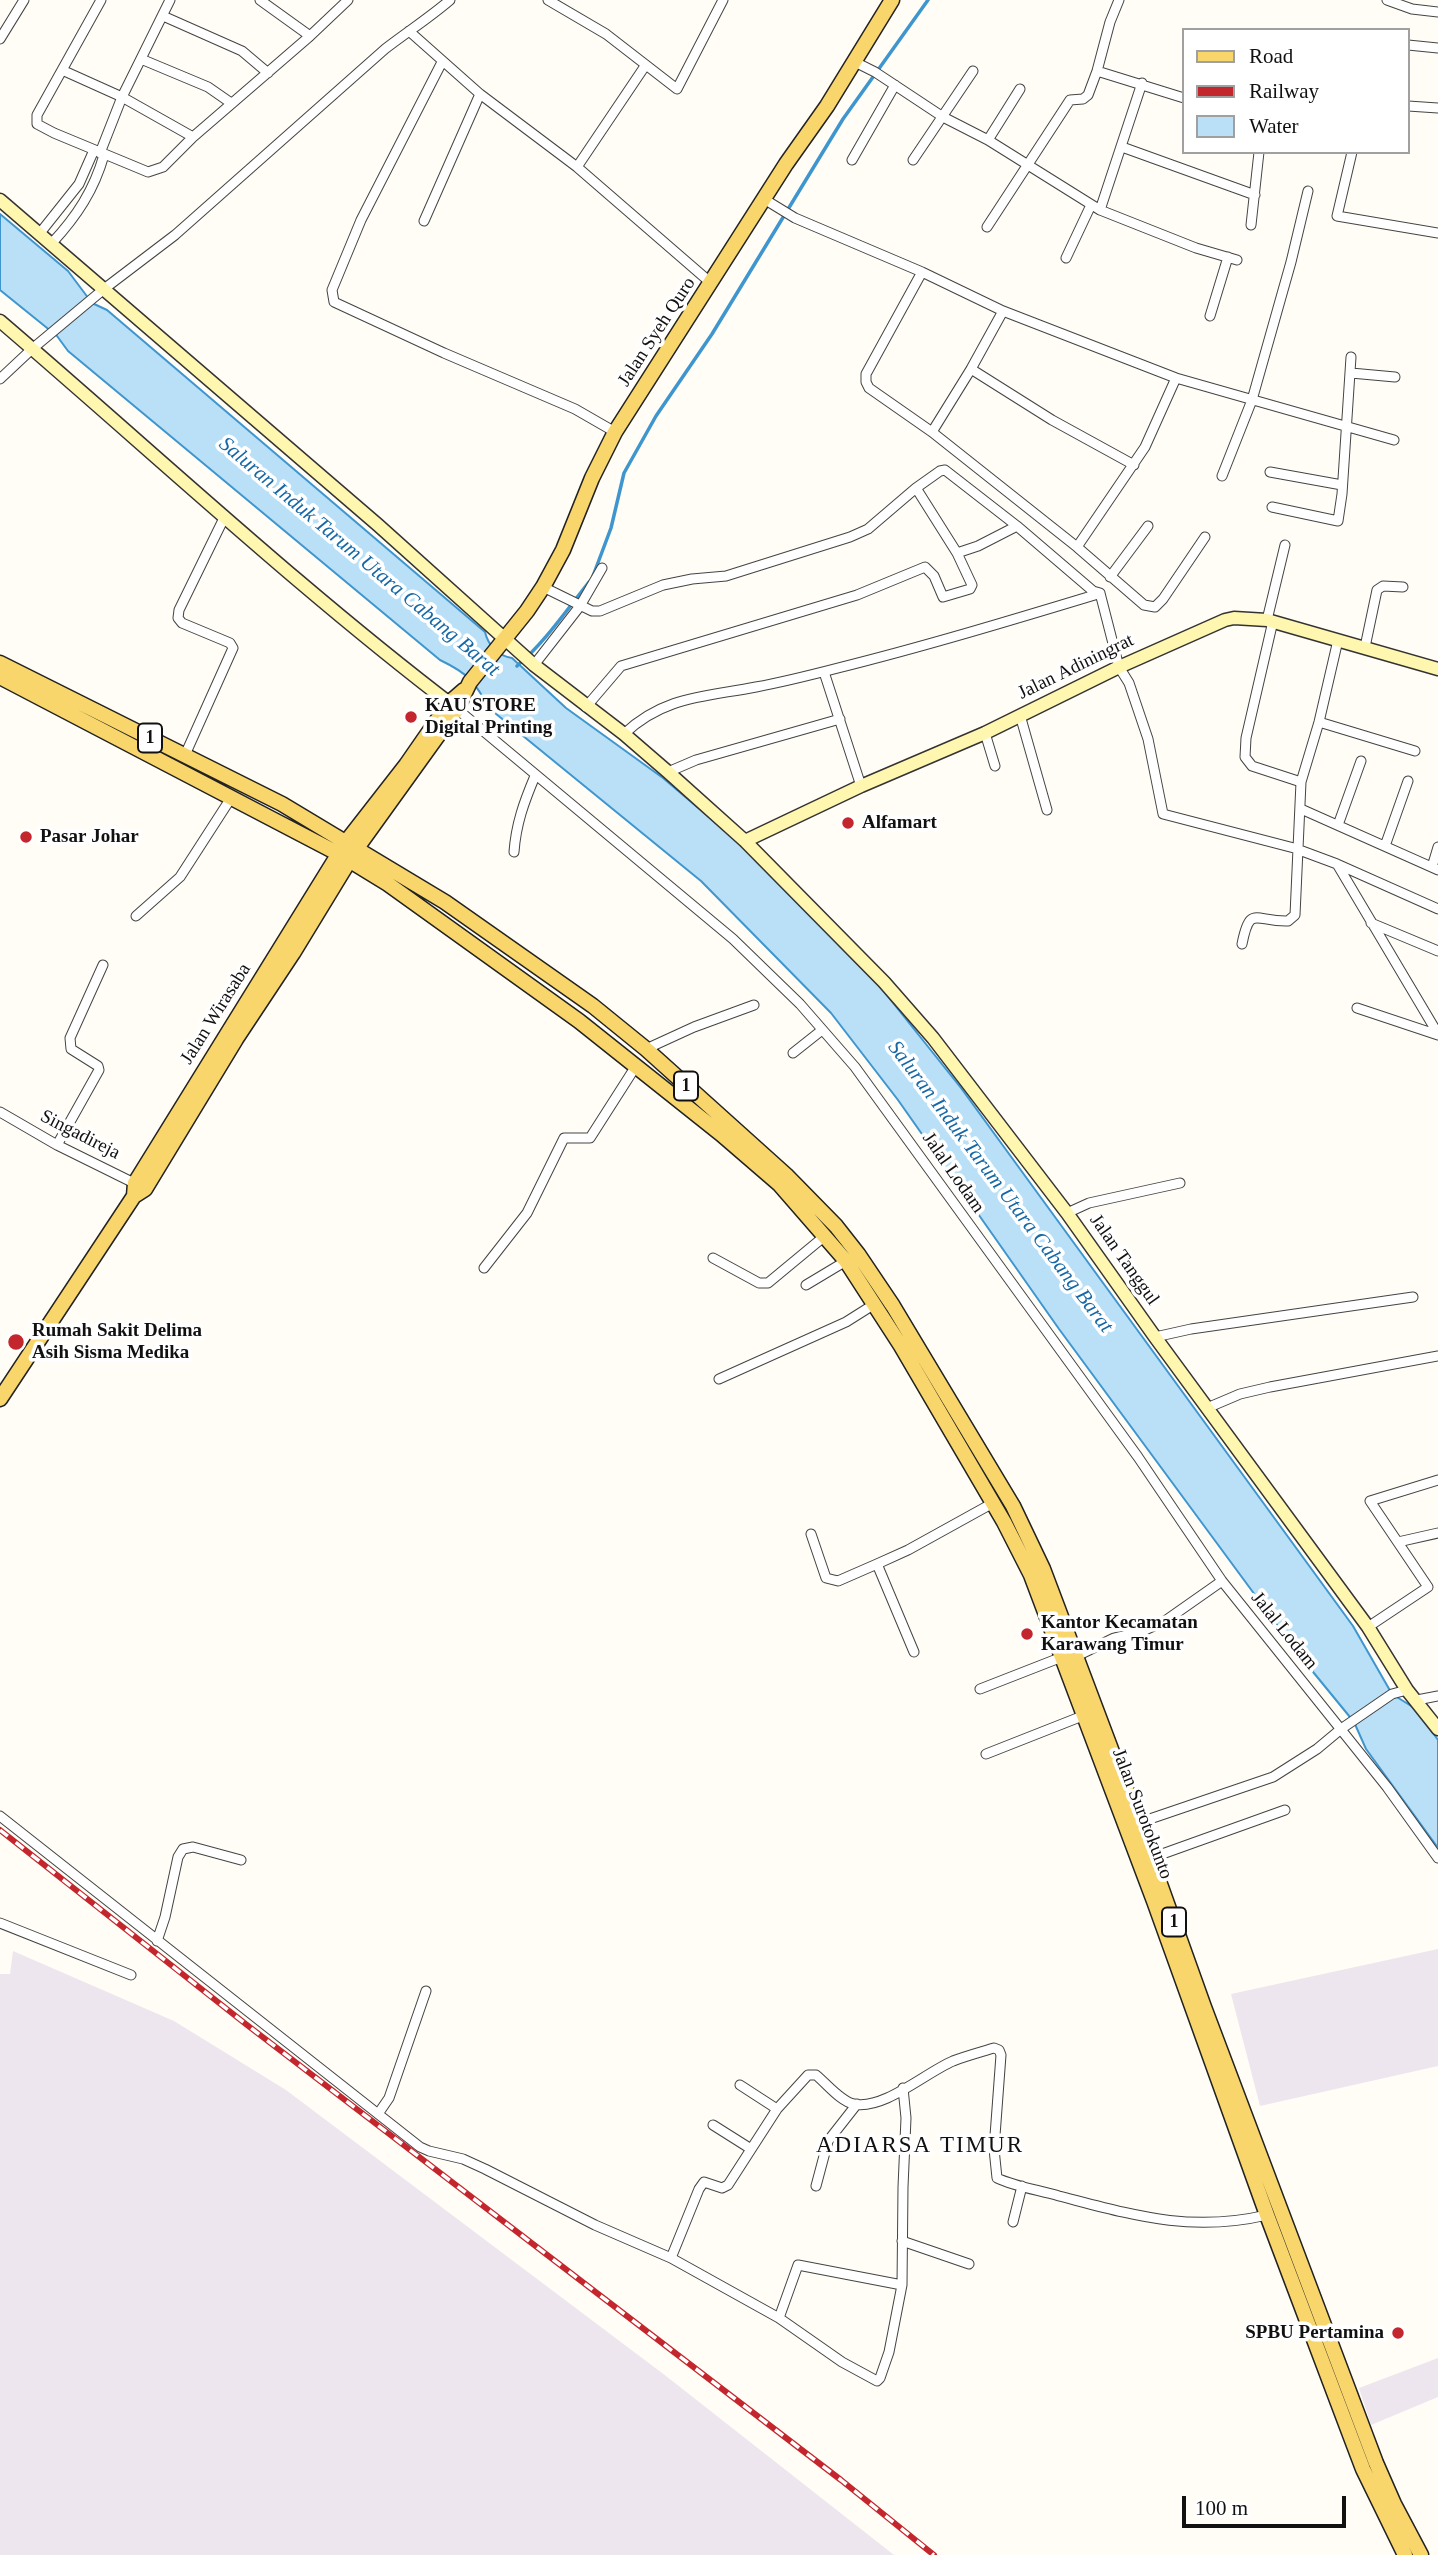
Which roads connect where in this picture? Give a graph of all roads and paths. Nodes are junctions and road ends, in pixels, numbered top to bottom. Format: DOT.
graph roads {
  1 [pos="24,0"];
  2 [pos="101,0"];
  3 [pos="170,0"];
  4 [pos="260,0"];
  5 [pos="450,0"];
  6 [pos="548,0"];
  7 [pos="723,0"];
  8 [pos="892,0"];
  9 [pos="1119,0"];
  10 [pos="1387,0"];
  11 [pos="345,1"];
  12 [pos="1438,12"];
  13 [pos="163,16"];
  14 [pos="409,31"];
  15 [pos="310,36"];
  16 [pos="0,39"];
  17 [pos="1410,45"];
  18 [pos="1438,48"];
  19 [pos="141,59"];
  20 [pos="442,62"];
  21 [pos="855,62"];
  22 [pos="645,66"];
  23 [pos="62,71"];
  24 [pos="973,71"];
  25 [pos="1097,71"];
  26 [pos="268,73"];
  27 [pos="1142,83"];
  28 [pos="895,85"];
  29 [pos="1020,89"];
  30 [pos="480,94"];
  31 [pos="121,97"];
  32 [pos="1182,97"];
  33 [pos="231,103"];
  34 [pos="1410,106"];
  35 [pos="1438,108"];
  36 [pos="943,117"];
  37 [pos="193,137"];
  38 [pos="988,140"];
  39 [pos="1122,147"];
  40 [pos="99,153"];
  41 [pos="1259,154"];
  42 [pos="1352,154"];
  43 [pos="852,160"];
  44 [pos="913,160"];
  45 [pos="1029,166"];
  46 [pos="578,167"];
  47 [pos="79,184"];
  48 [pos="91,191"];
  49 [pos="1308,191"];
  50 [pos="1255,195"];
  51 [pos="0,200"];
  52 [pos="769,202"];
  53 [pos="1096,207"];
  54 [pos="60,211"];
  55 [pos="72,221"];
  56 [pos="424,221"];
  57 [pos="1251,225"];
  58 [pos="987,227"];
  59 [pos="40,233"];
  60 [pos="1438,233"];
  61 [pos="52,243"];
  62 [pos="1066,258"];
  63 [pos="922,272"];
  64 [pos="711,283"];
  65 [pos="104,289"];
  66 [pos="1003,311"];
  67 [pos="1210,316"];
  68 [pos="0,321"];
  69 [pos="32,349"];
  70 [pos="1351,356"];
  71 [pos="971,369"];
  72 [pos="1351,373"];
  73 [pos="1395,377"];
  74 [pos="1176,378"];
  75 [pos="0,379"];
  76 [pos="1252,400"];
  77 [pos="1346,426"];
  78 [pos="615,432"];
  79 [pos="932,432"];
  80 [pos="1394,440"];
  81 [pos="1134,465"];
  82 [pos="1270,471"];
  83 [pos="1222,476"];
  84 [pos="1342,485"];
  85 [pos="916,488"];
  86 [pos="1272,507"];
  87 [pos="225,516"];
  88 [pos="1017,526"];
  89 [pos="1148,526"];
  90 [pos="1205,537"];
  91 [pos="1285,545"];
  92 [pos="1077,547"];
  93 [pos="957,553"];
  94 [pos="601,568"];
  95 [pos="1110,577"];
  96 [pos="543,587"];
  97 [pos="1403,587"];
  98 [pos="1100,593"];
  99 [pos="576,604"];
  100 [pos="1270,620"];
  101 [pos="503,640"];
  102 [pos="1338,640"];
  103 [pos="1366,647"];
  104 [pos="530,661"];
  105 [pos="0,663"];
  106 [pos="1119,667"];
  107 [pos="1438,669"];
  108 [pos="824,672"];
  109 [pos="0,677"];
  110 [pos="453,706"];
  111 [pos="586,707"];
  112 [pos="1020,715"];
  113 [pos="840,719"];
  114 [pos="1319,722"];
  115 [pos="985,733"];
  116 [pos="624,734"];
  117 [pos="1415,751"];
  118 [pos="185,755"];
  119 [pos="1361,761"];
  120 [pos="995,766"];
  121 [pos="668,772"];
  122 [pos="536,776"];
  123 [pos="1408,781"];
  124 [pos="1301,782"];
  125 [pos="862,786"];
  126 [pos="231,797"];
  127 [pos="1301,809"];
  128 [pos="1047,810"];
  129 [pos="1338,825"];
  130 [pos="745,841"];
  131 [pos="1385,846"];
  132 [pos="1438,847"];
  133 [pos="1300,850"];
  134 [pos="348,851"];
  135 [pos="514,852"];
  136 [pos="1337,864"];
  137 [pos="1435,868"];
  138 [pos="1438,909"];
  139 [pos="136,916"];
  140 [pos="1371,923"];
  141 [pos="1242,944"];
  142 [pos="1438,951"];
  143 [pos="103,965"];
  144 [pos="754,1005"];
  145 [pos="1357,1007"];
  146 [pos="822,1030"];
  147 [pos="1438,1035"];
  148 [pos="646,1049"];
  149 [pos="793,1054"];
  150 [pos="636,1066"];
  151 [pos="0,1112"];
  152 [pos="57,1145"];
  153 [pos="1180,1183"];
  154 [pos="138,1189"];
  155 [pos="1067,1213"];
  156 [pos="826,1235"];
  157 [pos="713,1258"];
  158 [pos="846,1261"];
  159 [pos="484,1268"];
  160 [pos="806,1285"];
  161 [pos="1413,1297"];
  162 [pos="873,1304"];
  163 [pos="1155,1337"];
  164 [pos="1438,1356"];
  165 [pos="719,1379"];
  166 [pos="0,1399"];
  167 [pos="1207,1408"];
  168 [pos="970,1447"];
  169 [pos="1438,1480"];
  170 [pos="993,1503"];
  171 [pos="1438,1533"];
  172 [pos="811,1534"];
  173 [pos="1398,1542"];
  174 [pos="877,1564"];
  175 [pos="1222,1581"];
  176 [pos="1368,1627"];
  177 [pos="914,1652"];
  178 [pos="1070,1656"];
  179 [pos="1078,1681"];
  180 [pos="980,1689"];
  181 [pos="1407,1690"];
  182 [pos="1438,1696"];
  183 [pos="1417,1700"];
  184 [pos="1084,1715"];
  185 [pos="1341,1729"];
  186 [pos="1438,1729"];
  187 [pos="986,1754"];
  188 [pos="1284,1810"];
  189 [pos="0,1816"];
  190 [pos="1138,1823"];
  191 [pos="1151,1858"];
  192 [pos="1438,1858"];
  193 [pos="241,1860"];
  194 [pos="0,1923"];
  195 [pos="156,1941"];
  196 [pos="131,1976"];
  197 [pos="426,1992"];
  198 [pos="740,2085"];
  199 [pos="903,2088"];
  200 [pos="857,2105"];
  201 [pos="777,2109"];
  202 [pos="378,2114"];
  203 [pos="713,2125"];
  204 [pos="751,2148"];
  205 [pos="816,2186"];
  206 [pos="1022,2186"];
  207 [pos="1266,2215"];
  208 [pos="1013,2222"];
  209 [pos="902,2241"];
  210 [pos="671,2258"];
  211 [pos="969,2264"];
  212 [pos="902,2285"];
  213 [pos="779,2318"];
  214 [pos="1405,2555"];
  215 [pos="1421,2555"];
  1 -- 16 [label="street"];
  2 -- 23 [label="street"];
  3 -- 13 [label="street"];
  4 -- 15 [label="street"];
  5 -- 14 [label="street"];
  6 -- 22 [label="street"];
  7 -- 22 [label="street"];
  8 -- 21 [label="main road, Jalan Syeh Quro"];
  9 -- 25 [label="street"];
  10 -- 12 [label="street"];
  11 -- 15 [label="street"];
  13 -- 19 [label="street"];
  13 -- 26 [label="street"];
  14 -- 20 [label="street"];
  14 -- 65 [label="street"];
  15 -- 26 [label="street"];
  17 -- 18 [label="street"];
  19 -- 31 [label="street"];
  19 -- 33 [label="street"];
  20 -- 30 [label="street"];
  20 -- 78 [label="street"];
  21 -- 28 [label="street"];
  21 -- 52 [label="main road, Jalan Syeh Quro"];
  22 -- 46 [label="street"];
  23 -- 31 [label="street"];
  23 -- 40 [label="street"];
  24 -- 36 [label="street"];
  25 -- 27 [label="street"];
  25 -- 45 [label="street"];
  26 -- 33 [label="street"];
  27 -- 32 [label="street"];
  27 -- 39 [label="street"];
  28 -- 36 [label="street"];
  28 -- 43 [label="street"];
  29 -- 38 [label="street"];
  30 -- 46 [label="street"];
  30 -- 56 [label="street"];
  31 -- 37 [label="street"];
  31 -- 40 [label="street"];
  33 -- 37 [label="street"];
  34 -- 35 [label="street"];
  36 -- 38 [label="street"];
  36 -- 44 [label="street"];
  37 -- 40 [label="street"];
  38 -- 45 [label="street"];
  39 -- 50 [label="street"];
  39 -- 53 [label="street"];
  40 -- 47 [label="street"];
  40 -- 48 [label="street"];
  41 -- 50 [label="street"];
  42 -- 60 [label="street"];
  45 -- 53 [label="street"];
  45 -- 58 [label="street"];
  46 -- 64 [label="street"];
  47 -- 48 [label="street"];
  47 -- 54 [label="street"];
  48 -- 55 [label="street"];
  49 -- 76 [label="street"];
  50 -- 57 [label="street"];
  51 -- 59 [label="street, Jalan Tanggul"];
  52 -- 63 [label="street"];
  52 -- 64 [label="main road, Jalan Syeh Quro"];
  53 -- 62 [label="street"];
  53 -- 67 [label="street"];
  54 -- 55 [label="street"];
  54 -- 59 [label="street"];
  55 -- 61 [label="street"];
  59 -- 61 [label="street, Jalan Tanggul"];
  61 -- 65 [label="street, Jalan Tanggul"];
  63 -- 66 [label="street"];
  63 -- 79 [label="street"];
  64 -- 78 [label="main road, Jalan Syeh Quro"];
  65 -- 69 [label="street"];
  65 -- 101 [label="street, Jalan Tanggul"];
  66 -- 71 [label="street"];
  66 -- 74 [label="street"];
  68 -- 69 [label="street"];
  69 -- 75 [label="street"];
  69 -- 87 [label="street"];
  70 -- 72 [label="street"];
  71 -- 79 [label="street"];
  71 -- 81 [label="street"];
  72 -- 73 [label="street"];
  72 -- 77 [label="street"];
  74 -- 76 [label="street"];
  74 -- 81 [label="street"];
  76 -- 77 [label="street"];
  76 -- 83 [label="street"];
  77 -- 80 [label="street"];
  77 -- 84 [label="street"];
  78 -- 96 [label="main road, Jalan Syeh Quro"];
  79 -- 92 [label="street"];
  81 -- 92 [label="street"];
  82 -- 84 [label="street"];
  84 -- 86 [label="street"];
  85 -- 88 [label="street"];
  85 -- 93 [label="street"];
  85 -- 99 [label="street"];
  87 -- 110 [label="street"];
  87 -- 118 [label="street"];
  88 -- 93 [label="street"];
  88 -- 98 [label="street"];
  89 -- 95 [label="street"];
  90 -- 95 [label="street"];
  91 -- 100 [label="street"];
  92 -- 95 [label="street"];
  93 -- 111 [label="street"];
  94 -- 99 [label="street"];
  96 -- 99 [label="street"];
  96 -- 101 [label="main road, Jalan Syeh Quro"];
  97 -- 103 [label="street"];
  98 -- 106 [label="street"];
  98 -- 108 [label="street"];
  99 -- 104 [label="street"];
  100 -- 102 [label="street, Jalan Adiningrat"];
  100 -- 106 [label="street, Jalan Adiningrat"];
  100 -- 124 [label="street"];
  101 -- 104 [label="street, Jalan Tanggul"];
  101 -- 110 [label="main road, Jalan Syeh Quro"];
  102 -- 103 [label="street, Jalan Adiningrat"];
  102 -- 114 [label="street"];
  103 -- 107 [label="street, Jalan Adiningrat"];
  104 -- 111 [label="street, Jalan Tanggul"];
  105 -- 118 [label="main road, 1"];
  106 -- 112 [label="street, Jalan Adiningrat"];
  106 -- 133 [label="street"];
  108 -- 113 [label="street"];
  108 -- 116 [label="street"];
  109 -- 126 [label="main road, 1"];
  110 -- 122 [label="street, Jalal Lodam"];
  110 -- 134 [label="main road, Jalan Syeh Quro"];
  111 -- 116 [label="street, Jalan Tanggul"];
  112 -- 115 [label="street, Jalan Adiningrat"];
  112 -- 128 [label="street"];
  113 -- 121 [label="street"];
  113 -- 125 [label="street"];
  114 -- 117 [label="street"];
  114 -- 124 [label="street"];
  115 -- 120 [label="street"];
  115 -- 125 [label="street, Jalan Adiningrat"];
  116 -- 121 [label="street, Jalan Tanggul"];
  118 -- 134 [label="main road, 1"];
  119 -- 129 [label="street"];
  121 -- 130 [label="street, Jalan Tanggul"];
  122 -- 135 [label="street"];
  122 -- 146 [label="street, Jalal Lodam"];
  123 -- 131 [label="street"];
  124 -- 127 [label="street"];
  125 -- 130 [label="street, Jalan Adiningrat"];
  126 -- 134 [label="main road, 1"];
  126 -- 139 [label="street"];
  127 -- 129 [label="street"];
  127 -- 133 [label="street"];
  129 -- 131 [label="street"];
  130 -- 155 [label="street, Jalan Tanggul"];
  131 -- 137 [label="street"];
  132 -- 137 [label="street"];
  133 -- 136 [label="street"];
  133 -- 141 [label="street"];
  134 -- 148 [label="main road, 1"];
  134 -- 150 [label="main road, 1"];
  134 -- 154 [label="main road, Jalan Wirasaba"];
  136 -- 138 [label="street"];
  136 -- 140 [label="street"];
  140 -- 142 [label="street"];
  140 -- 147 [label="street"];
  143 -- 152 [label="street"];
  144 -- 148 [label="street"];
  145 -- 147 [label="street"];
  146 -- 149 [label="street"];
  146 -- 175 [label="street, Jalal Lodam"];
  148 -- 168 [label="main road, Jalan Surotokunto / 1"];
  150 -- 156 [label="main road, 1"];
  150 -- 159 [label="street"];
  151 -- 152 [label="street, Singadireja"];
  152 -- 154 [label="street, Singadireja"];
  153 -- 155 [label="street"];
  154 -- 166 [label="main road, Jalan Wirasaba"];
  155 -- 163 [label="street, Jalan Tanggul"];
  156 -- 157 [label="street"];
  156 -- 158 [label="main road, 1"];
  158 -- 160 [label="street"];
  158 -- 162 [label="main road, 1"];
  161 -- 163 [label="street"];
  162 -- 165 [label="street"];
  162 -- 168 [label="main road, Jalan Surotokunto / 1"];
  163 -- 167 [label="street, Jalan Tanggul"];
  164 -- 167 [label="street"];
  167 -- 176 [label="street, Jalan Tanggul"];
  168 -- 170 [label="main road, Jalan Surotokunto / 1"];
  168 -- 178 [label="main road, Jalan Surotokunto / 1"];
  169 -- 173 [label="street"];
  170 -- 174 [label="street"];
  170 -- 178 [label="main road, Jalan Surotokunto / 1"];
  171 -- 173 [label="street"];
  172 -- 174 [label="street"];
  173 -- 176 [label="street"];
  174 -- 177 [label="street"];
  175 -- 178 [label="street"];
  175 -- 185 [label="street, Jalal Lodam"];
  176 -- 181 [label="street, Jalan Tanggul"];
  178 -- 179 [label="main road, Jalan Surotokunto / 1"];
  178 -- 180 [label="street"];
  179 -- 184 [label="main road, Jalan Surotokunto / 1"];
  179 -- 190 [label="main road, Jalan Surotokunto / 1"];
  181 -- 183 [label="street, Jalan Tanggul"];
  181 -- 185 [label="street"];
  182 -- 183 [label="street"];
  183 -- 186 [label="street, Jalan Tanggul"];
  184 -- 187 [label="street"];
  184 -- 207 [label="main road, Jalan Surotokunto / 1"];
  185 -- 190 [label="street"];
  185 -- 192 [label="street, Jalal Lodam"];
  188 -- 191 [label="street"];
  189 -- 195 [label="street"];
  190 -- 191 [label="main road, Jalan Surotokunto / 1"];
  191 -- 215 [label="main road, Jalan Surotokunto / 1"];
  193 -- 195 [label="street"];
  194 -- 196 [label="street"];
  195 -- 202 [label="street"];
  197 -- 202 [label="street"];
  198 -- 201 [label="street"];
  199 -- 200 [label="street"];
  199 -- 206 [label="street"];
  199 -- 209 [label="street"];
  200 -- 201 [label="street"];
  200 -- 205 [label="street"];
  201 -- 204 [label="street"];
  202 -- 210 [label="street"];
  203 -- 204 [label="street"];
  204 -- 210 [label="street"];
  206 -- 207 [label="street"];
  206 -- 208 [label="street"];
  207 -- 214 [label="main road, Jalan Surotokunto / 1"];
  209 -- 211 [label="street"];
  209 -- 212 [label="street"];
  210 -- 213 [label="street"];
  212 -- 213 [label="street"];
  212 -- 213 [label="street"];
}
